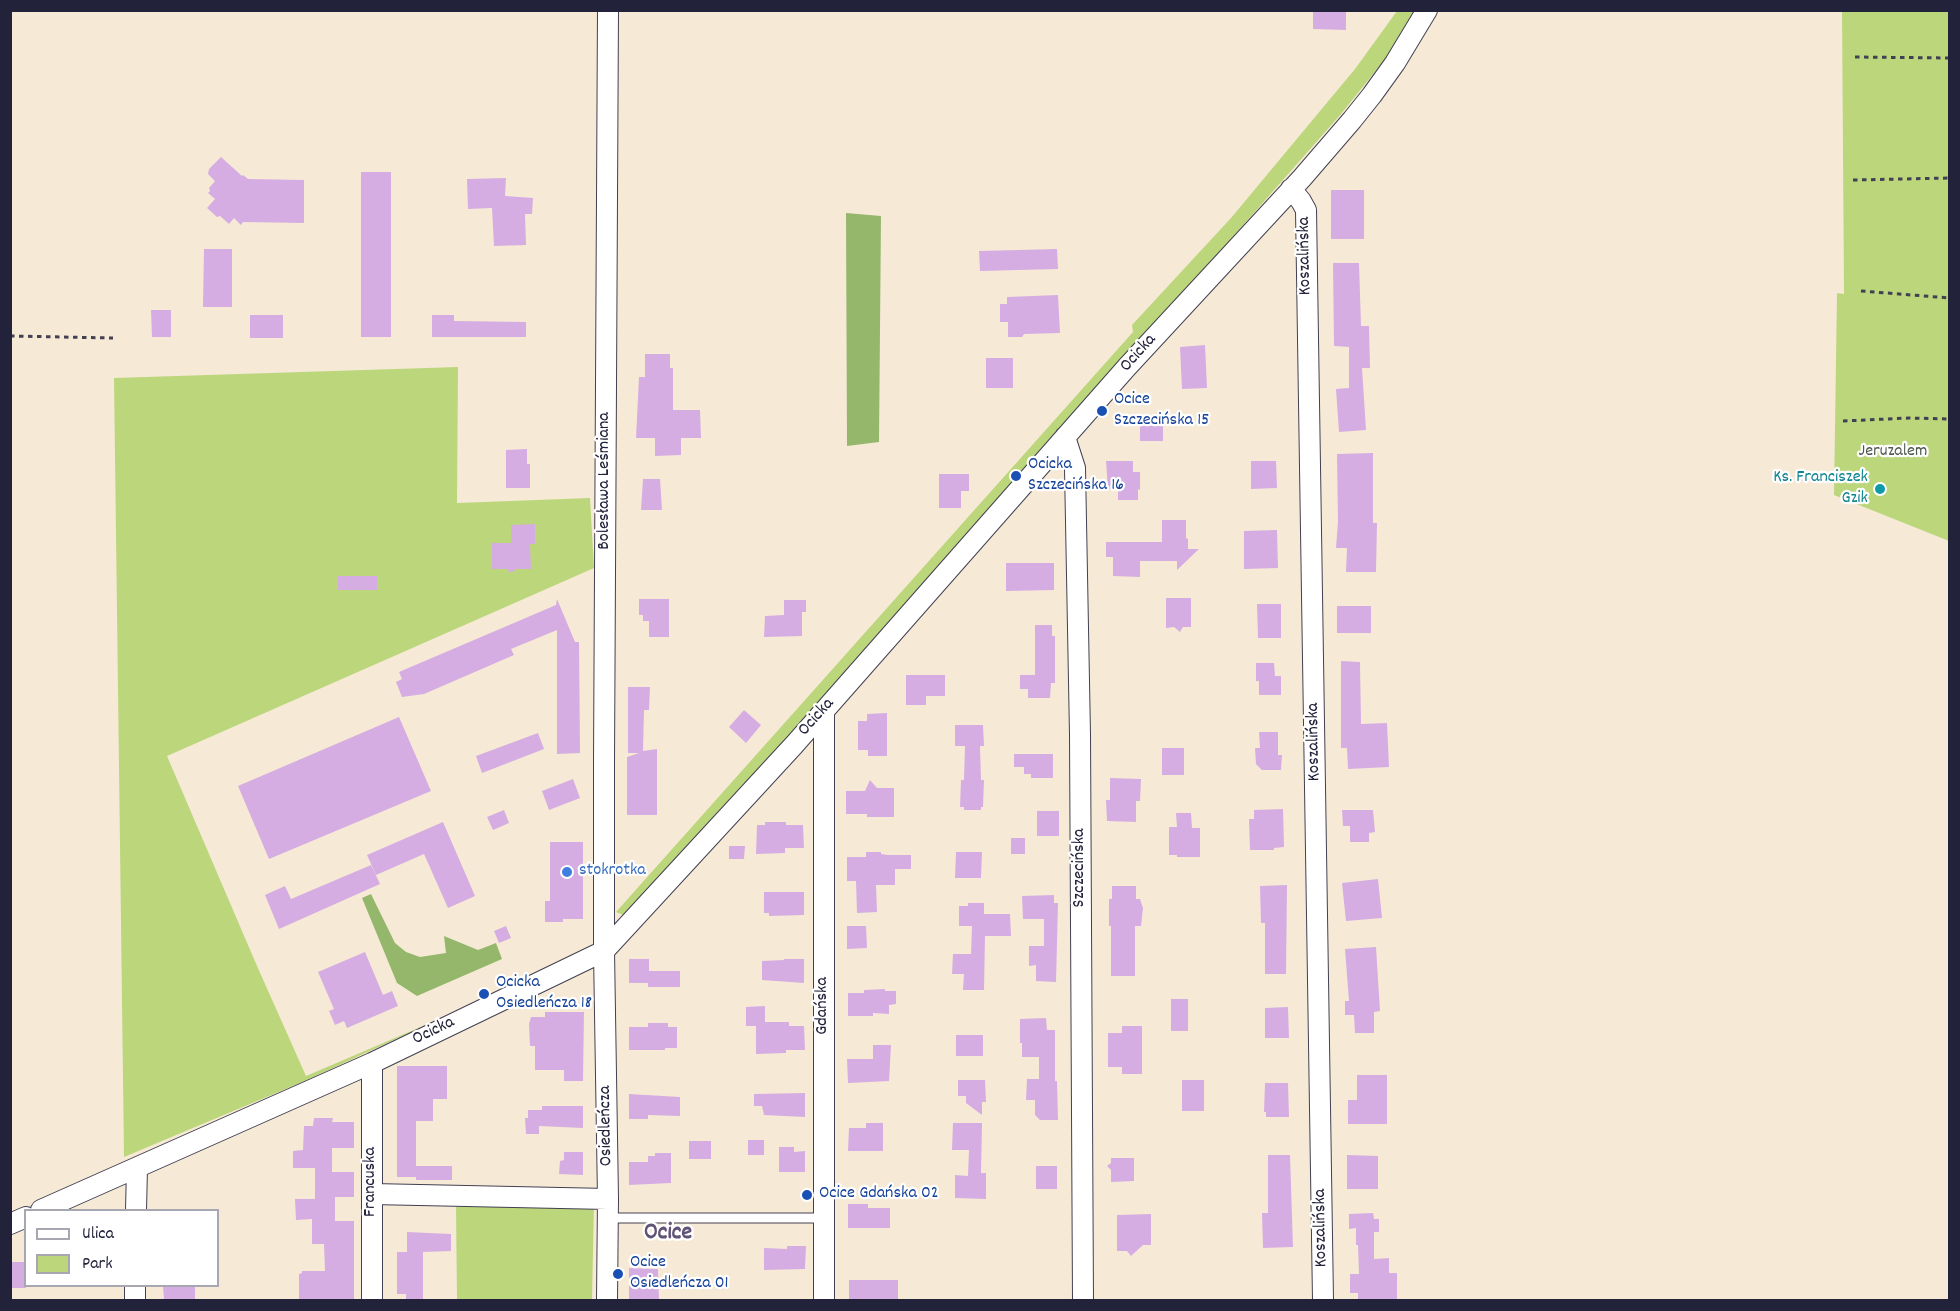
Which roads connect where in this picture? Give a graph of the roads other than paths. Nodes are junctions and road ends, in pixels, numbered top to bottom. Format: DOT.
graph roads {
  1 [pos="608,10"];
  2 [pos="1427,10"];
  3 [pos="1291,189"];
  4 [pos="1065,437"];
  5 [pos="824,711"];
  6 [pos="604,951"];
  7 [pos="372,1063"];
  8 [pos="137,1168"];
  9 [pos="372,1194"];
  10 [pos="608,1208"];
  11 [pos="42,1209"];
  12 [pos="136,1209"];
  13 [pos="24,1218"];
  14 [pos="824,1218"];
  15 [pos="10,1224"];
  16 [pos="372,1300"];
  17 [pos="607,1300"];
  18 [pos="824,1300"];
  19 [pos="1083,1300"];
  20 [pos="1323,1300"];
  1 -- 6 [label="street, Bolesława Leśmiana"];
  2 -- 3 [label="street, Ocicka"];
  3 -- 4 [label="street, Ocicka"];
  3 -- 20 [label="street, Koszalińska"];
  4 -- 5 [label="street, Ocicka"];
  4 -- 19 [label="street, Szczecińska"];
  5 -- 6 [label="street, Ocicka"];
  5 -- 14 [label="street, Gdańska"];
  6 -- 7 [label="street, Ocicka"];
  6 -- 10 [label="street, Osiedleńcza"];
  7 -- 8 [label="street, Ocicka"];
  7 -- 9 [label="street, Francuska"];
  8 -- 11 [label="street, Ocicka"];
  8 -- 12 [label="street"];
  9 -- 10 [label="street"];
  9 -- 16 [label="street, Francuska"];
  10 -- 14 [label="lane"];
  10 -- 17 [label="street, Osiedleńcza"];
  13 -- 15 [label="street"];
  14 -- 18 [label="street, Gdańska"];
}
